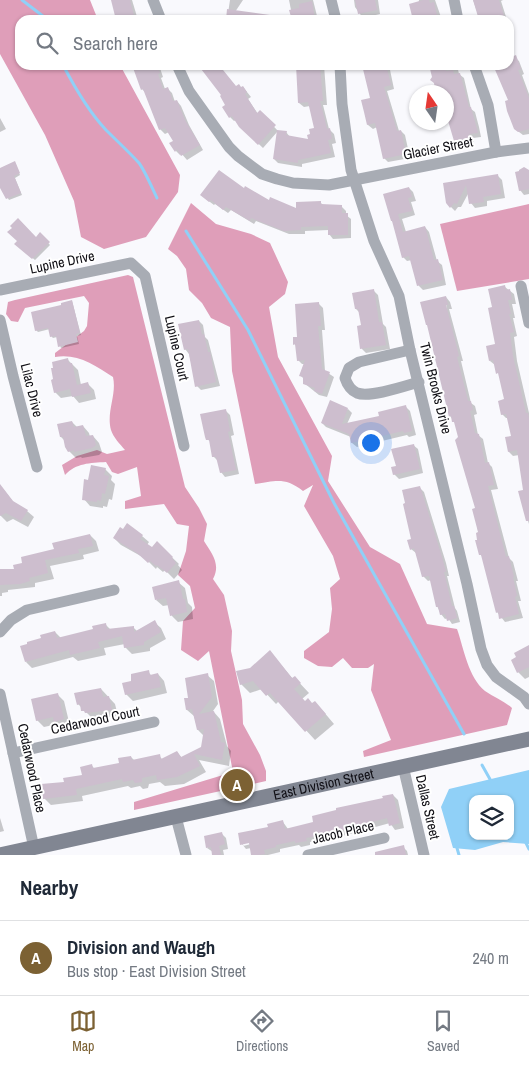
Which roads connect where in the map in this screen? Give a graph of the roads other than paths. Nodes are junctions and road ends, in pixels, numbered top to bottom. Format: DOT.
graph roads {
  1 [pos="154,0"];
  2 [pos="331,0"];
  3 [pos="454,0"];
  4 [pos="159,15"];
  5 [pos="335,15"];
  6 [pos="457,15"];
  7 [pos="179,70"];
  8 [pos="340,70"];
  9 [pos="476,70"];
  10 [pos="529,148"];
  11 [pos="496,152"];
  12 [pos="354,179"];
  13 [pos="131,263"];
  14 [pos="521,286"];
  15 [pos="0,290"];
  16 [pos="0,320"];
  17 [pos="529,323"];
  18 [pos="410,350"];
  19 [pos="419,382"];
  20 [pos="184,446"];
  21 [pos="37,468"];
  22 [pos="114,590"];
  23 [pos="0,632"];
  24 [pos="0,694"];
  25 [pos="529,704"];
  26 [pos="154,722"];
  27 [pos="529,739"];
  28 [pos="13,753"];
  29 [pos="403,766"];
  30 [pos="176,816"];
  31 [pos="384,838"];
  32 [pos="34,848"];
  33 [pos="321,854"];
  34 [pos="0,855"];
  35 [pos="186,855"];
  36 [pos="308,855"];
  37 [pos="424,855"];
  1 -- 4 [label="street"];
  2 -- 5 [label="street"];
  3 -- 6 [label="street"];
  7 -- 12 [label="street, Glacier Street"];
  8 -- 12 [label="street, Twin Brooks Drive"];
  9 -- 11 [label="street"];
  10 -- 11 [label="street, Glacier Street"];
  11 -- 12 [label="street, Glacier Street"];
  12 -- 18 [label="street, Twin Brooks Drive"];
  13 -- 15 [label="street, Lupine Drive"];
  13 -- 20 [label="street, Lupine Court"];
  14 -- 17 [label="street"];
  16 -- 21 [label="street, Lilac Drive"];
  18 -- 19 [label="street, Twin Brooks Drive"];
  18 -- 19 [label="street"];
  19 -- 25 [label="street, Twin Brooks Drive"];
  22 -- 23 [label="street"];
  24 -- 28 [label="street, Cedarwood Place"];
  26 -- 28 [label="street, Cedarwood Court"];
  27 -- 29 [label="street, East Division Street"];
  28 -- 32 [label="street, Cedarwood Place"];
  29 -- 30 [label="street, East Division Street"];
  29 -- 37 [label="street, Dallas Street"];
  30 -- 32 [label="street, East Division Street"];
  30 -- 35 [label="street"];
  31 -- 33 [label="street, Jacob Place"];
  32 -- 34 [label="street, East Division Street"];
  33 -- 36 [label="street, Jacob Place"];
}
